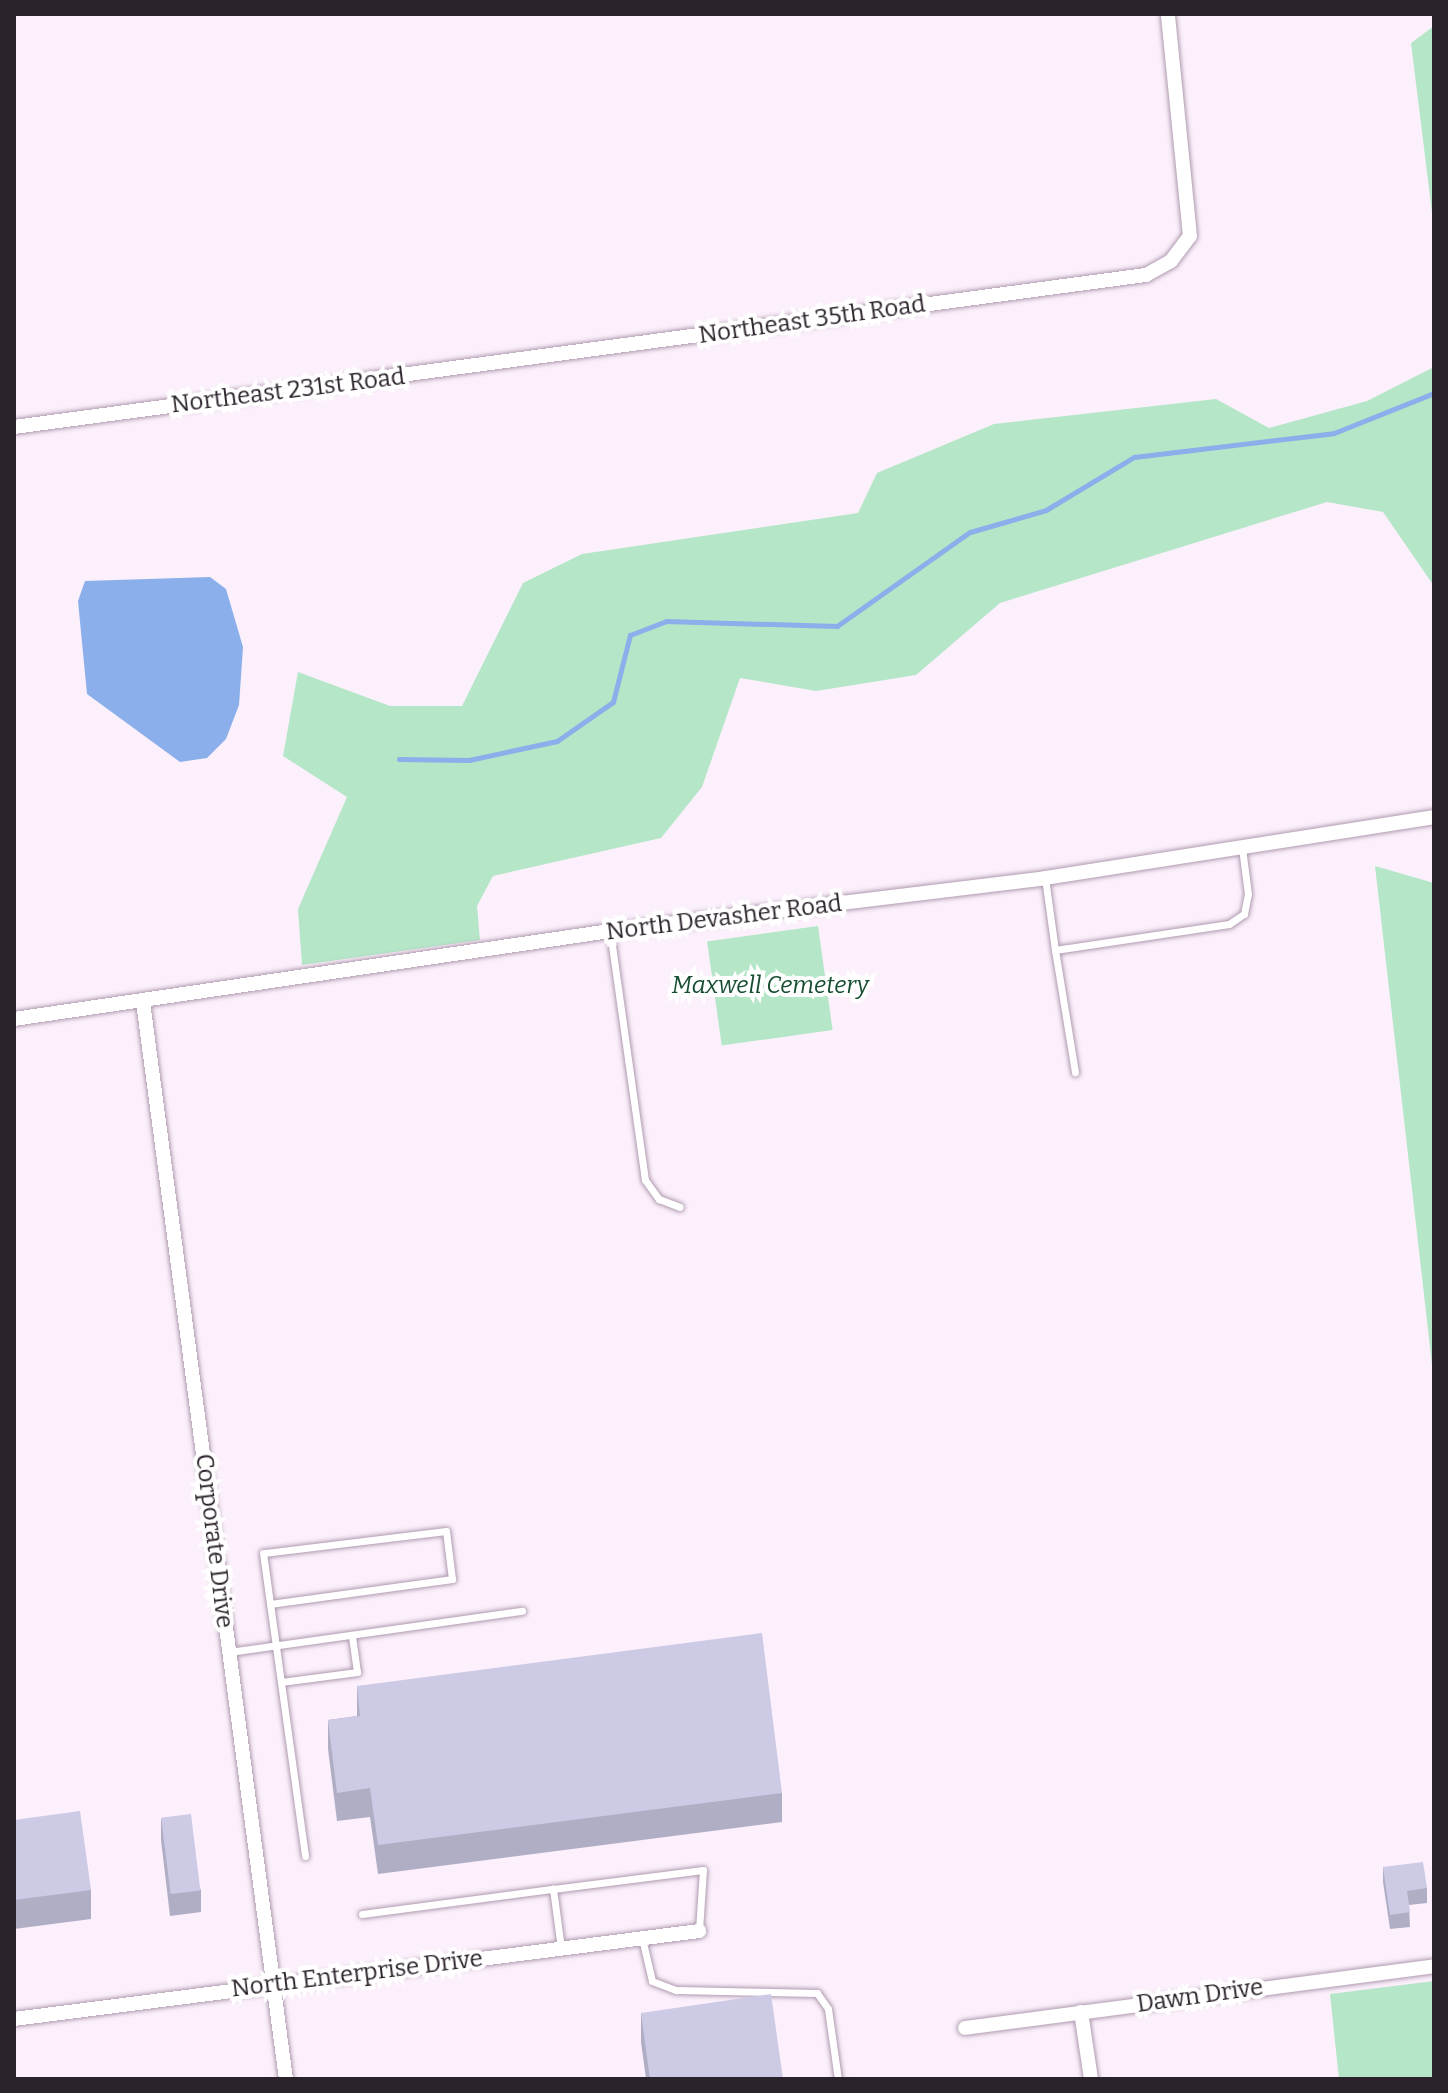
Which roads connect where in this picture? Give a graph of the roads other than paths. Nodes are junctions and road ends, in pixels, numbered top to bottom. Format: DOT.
graph roads {
  1 [pos="1168,14"];
  2 [pos="562,354"];
  3 [pos="14,427"];
  4 [pos="1434,817"];
  5 [pos="1241,844"];
  6 [pos="1045,878"];
  7 [pos="610,931"];
  8 [pos="1055,950"];
  9 [pos="143,1002"];
  10 [pos="14,1019"];
  11 [pos="1075,1072"];
  12 [pos="680,1207"];
  13 [pos="270,1604"];
  14 [pos="522,1611"];
  15 [pos="352,1635"];
  16 [pos="276,1645"];
  17 [pos="229,1652"];
  18 [pos="281,1682"];
  19 [pos="305,1856"];
  20 [pos="553,1889"];
  21 [pos="362,1914"];
  22 [pos="699,1931"];
  23 [pos="642,1938"];
  24 [pos="561,1948"];
  25 [pos="1434,1966"];
  26 [pos="274,1984"];
  27 [pos="1081,2012"];
  28 [pos="14,2019"];
  29 [pos="965,2028"];
  30 [pos="286,2079"];
  31 [pos="838,2079"];
  32 [pos="1091,2079"];
  1 -- 2 [label="street, Northeast 35th Road"];
  2 -- 3 [label="street, Northeast 231st Road"];
  4 -- 5 [label="street, North Devasher Road"];
  5 -- 6 [label="street, North Devasher Road"];
  5 -- 8 [label="lane"];
  6 -- 7 [label="street, North Devasher Road"];
  6 -- 8 [label="lane"];
  7 -- 9 [label="street, North Devasher Road"];
  7 -- 12 [label="lane"];
  8 -- 11 [label="lane"];
  9 -- 10 [label="street, North Devasher Road"];
  9 -- 17 [label="street, Corporate Drive"];
  13 -- 13 [label="lane"];
  13 -- 16 [label="lane"];
  14 -- 15 [label="lane"];
  15 -- 16 [label="lane"];
  15 -- 18 [label="lane"];
  16 -- 17 [label="lane"];
  16 -- 18 [label="lane"];
  17 -- 26 [label="street, Corporate Drive"];
  18 -- 19 [label="lane"];
  20 -- 21 [label="lane"];
  20 -- 22 [label="lane"];
  20 -- 24 [label="lane"];
  22 -- 23 [label="street, North Enterprise Drive"];
  23 -- 24 [label="street, North Enterprise Drive"];
  23 -- 31 [label="lane"];
  24 -- 26 [label="street, North Enterprise Drive"];
  25 -- 27 [label="street, Dawn Drive"];
  26 -- 28 [label="street, North Enterprise Drive"];
  26 -- 30 [label="street, Corporate Drive"];
  27 -- 29 [label="street, Dawn Drive"];
  27 -- 32 [label="street"];
}
